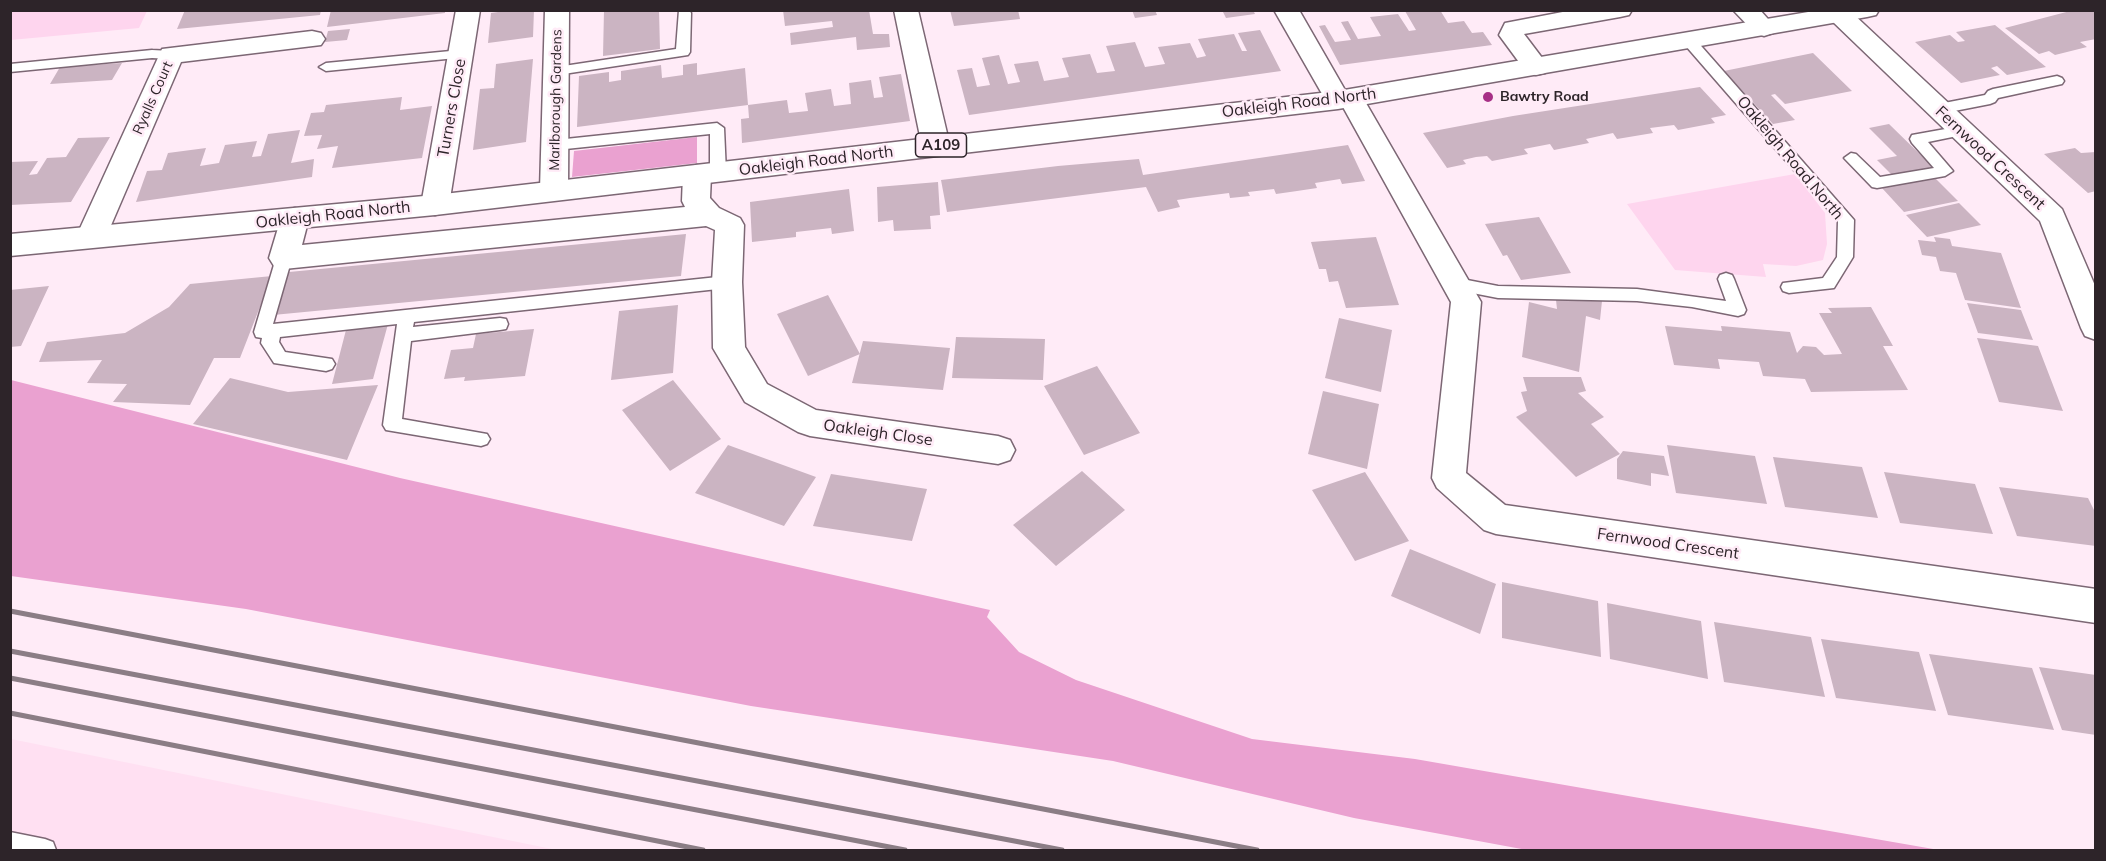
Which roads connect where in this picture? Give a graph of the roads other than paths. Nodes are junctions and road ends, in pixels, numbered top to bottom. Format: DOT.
graph roads {
  1 [pos="468,10"];
  2 [pos="557,10"];
  3 [pos="906,10"];
  4 [pos="1286,10"];
  5 [pos="1620,10"];
  6 [pos="684,13"];
  7 [pos="1854,13"];
  8 [pos="1754,19"];
  9 [pos="312,39"];
  10 [pos="1690,42"];
  11 [pos="461,54"];
  12 [pos="171,55"];
  13 [pos="1536,66"];
  14 [pos="326,67"];
  15 [pos="10,68"];
  16 [pos="557,71"];
  17 [pos="2057,81"];
  18 [pos="1344,99"];
  19 [pos="1939,109"];
  20 [pos="1962,131"];
  21 [pos="556,145"];
  22 [pos="936,146"];
  23 [pos="1851,158"];
  24 [pos="707,174"];
  25 [pos="554,190"];
  26 [pos="435,205"];
  27 [pos="709,215"];
  28 [pos="295,219"];
  29 [pos="92,237"];
  30 [pos="10,245"];
  31 [pos="284,258"];
  32 [pos="1726,279"];
  33 [pos="727,282"];
  34 [pos="1457,284"];
  35 [pos="1789,287"];
  36 [pos="500,324"];
  37 [pos="405,326"];
  38 [pos="2096,328"];
  39 [pos="272,331"];
  40 [pos="326,364"];
  41 [pos="481,439"];
  42 [pos="998,450"];
  43 [pos="2096,606"];
  44 [pos="10,843"];
  45 [pos="45,850"];
  1 -- 11 [label="street, Turners Close"];
  2 -- 16 [label="street, Marlborough Gardens"];
  3 -- 22 [label="street"];
  4 -- 18 [label="street"];
  5 -- 13 [label="street"];
  6 -- 16 [label="lane"];
  7 -- 8 [label="street, Oakleigh Road North / A109"];
  7 -- 19 [label="street, Fernwood Crescent"];
  8 -- 10 [label="street, Oakleigh Road North / A109"];
  9 -- 12 [label="street, Ryalls Court"];
  10 -- 13 [label="street, Oakleigh Road North / A109"];
  10 -- 35 [label="lane, Oakleigh Road North"];
  11 -- 14 [label="lane"];
  11 -- 26 [label="street, Turners Close"];
  12 -- 15 [label="lane"];
  12 -- 29 [label="street, Ryalls Court"];
  13 -- 18 [label="street, Oakleigh Road North / A109"];
  16 -- 21 [label="street, Marlborough Gardens"];
  17 -- 19 [label="lane"];
  18 -- 22 [label="street, Oakleigh Road North / A109"];
  18 -- 34 [label="street, Fernwood Crescent"];
  19 -- 20 [label="street, Fernwood Crescent"];
  20 -- 23 [label="lane"];
  20 -- 38 [label="street, Fernwood Crescent"];
  21 -- 24 [label="lane"];
  21 -- 25 [label="street, Marlborough Gardens"];
  22 -- 24 [label="street, Oakleigh Road North / A109"];
  24 -- 25 [label="street, Oakleigh Road North / A109"];
  24 -- 27 [label="street, Oakleigh Close"];
  25 -- 26 [label="street, Oakleigh Road North / A109"];
  26 -- 28 [label="street, Oakleigh Road North / A109"];
  27 -- 31 [label="street"];
  27 -- 33 [label="street, Oakleigh Close"];
  28 -- 29 [label="street, Oakleigh Road North / A109"];
  28 -- 31 [label="street"];
  29 -- 30 [label="street, Oakleigh Road North / A109"];
  31 -- 39 [label="lane"];
  32 -- 34 [label="lane"];
  33 -- 37 [label="lane"];
  33 -- 42 [label="street, Oakleigh Close"];
  34 -- 43 [label="street, Fernwood Crescent"];
  36 -- 37 [label="lane"];
  37 -- 39 [label="lane"];
  37 -- 41 [label="lane"];
  39 -- 40 [label="lane"];
  44 -- 45 [label="lane"];
}
